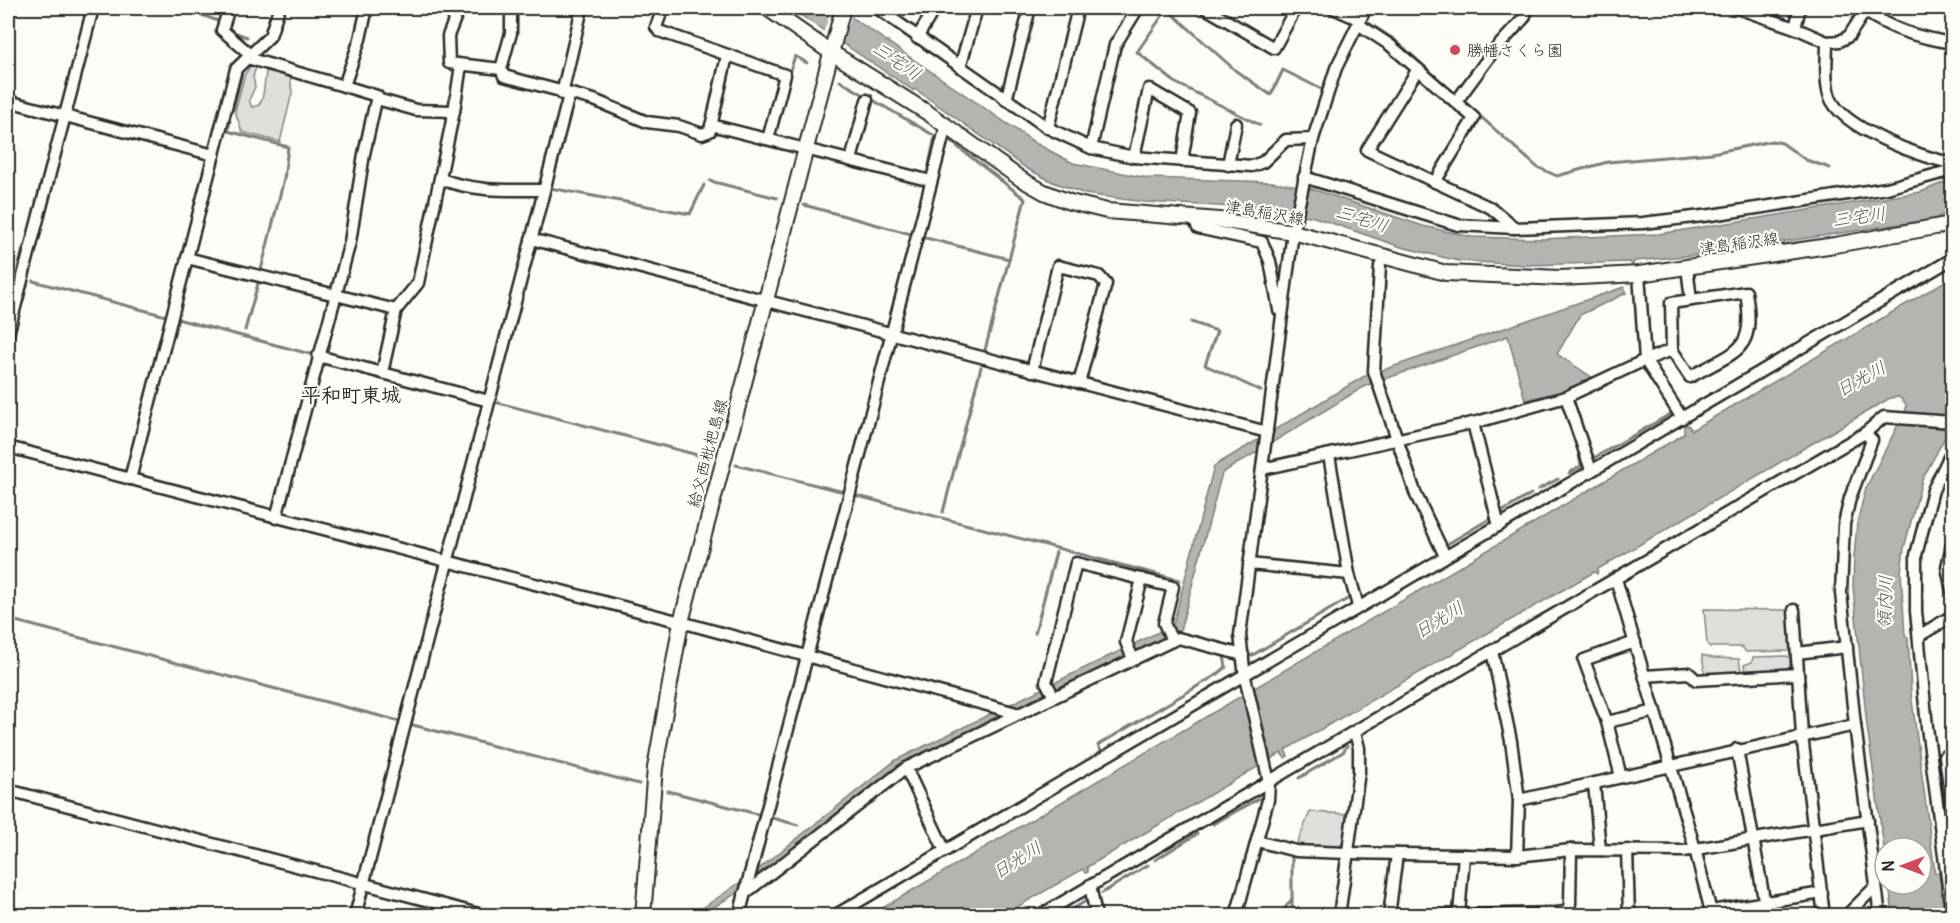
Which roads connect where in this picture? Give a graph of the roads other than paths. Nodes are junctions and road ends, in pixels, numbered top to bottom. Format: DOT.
graph roads {
  1 [pos="93,8"];
  2 [pos="229,8"];
  3 [pos="279,8"];
  4 [pos="367,8"];
  5 [pos="459,8"];
  6 [pos="511,8"];
  7 [pos="582,8"];
  8 [pos="663,8"];
  9 [pos="766,8"];
  10 [pos="843,8"];
  11 [pos="935,8"];
  12 [pos="977,8"];
  13 [pos="1030,8"];
  14 [pos="1138,8"];
  15 [pos="1205,8"];
  16 [pos="1296,8"];
  17 [pos="1333,8"];
  18 [pos="1366,8"];
  19 [pos="1528,8"];
  20 [pos="1737,8"];
  21 [pos="1800,8"];
  22 [pos="1866,9"];
  23 [pos="884,10"];
  24 [pos="1076,16"];
  25 [pos="1359,22"];
  26 [pos="1795,27"];
  27 [pos="917,38"];
  28 [pos="1827,42"];
  29 [pos="1953,44"];
  30 [pos="831,46"];
  31 [pos="727,56"];
  32 [pos="249,57"];
  33 [pos="460,65"];
  34 [pos="960,67"];
  35 [pos="501,69"];
  36 [pos="1418,69"];
  37 [pos="344,87"];
  38 [pos="565,94"];
  39 [pos="1458,98"];
  40 [pos="377,99"];
  41 [pos="867,100"];
  42 [pos="1006,100"];
  43 [pos="8,101"];
  44 [pos="454,111"];
  45 [pos="64,116"];
  46 [pos="1236,124"];
  47 [pos="711,125"];
  48 [pos="946,126"];
  49 [pos="1048,128"];
  50 [pos="768,139"];
  51 [pos="1313,139"];
  52 [pos="804,148"];
  53 [pos="1091,148"];
  54 [pos="214,155"];
  55 [pos="1134,157"];
  56 [pos="850,160"];
  57 [pos="1182,160"];
  58 [pos="1953,163"];
  59 [pos="1228,165"];
  60 [pos="1953,170"];
  61 [pos="441,179"];
  62 [pos="1304,180"];
  63 [pos="932,181"];
  64 [pos="1435,182"];
  65 [pos="544,190"];
  66 [pos="1193,218"];
  67 [pos="1953,224"];
  68 [pos="1294,226"];
  69 [pos="1515,228"];
  70 [pos="531,239"];
  71 [pos="188,258"];
  72 [pos="1953,259"];
  73 [pos="1380,266"];
  74 [pos="1687,267"];
  75 [pos="1639,274"];
  76 [pos="334,295"];
  77 [pos="765,300"];
  78 [pos="1691,300"];
  79 [pos="396,310"];
  80 [pos="1281,319"];
  81 [pos="8,334"];
  82 [pos="891,334"];
  83 [pos="1672,350"];
  84 [pos="318,356"];
  85 [pos="1645,360"];
  86 [pos="1032,370"];
  87 [pos="382,373"];
  88 [pos="1079,383"];
  89 [pos="1566,397"];
  90 [pos="489,401"];
  91 [pos="1682,418"];
  92 [pos="1953,422"];
  93 [pos="1473,423"];
  94 [pos="1266,433"];
  95 [pos="1865,433"];
  96 [pos="1397,440"];
  97 [pos="8,447"];
  98 [pos="1953,451"];
  99 [pos="1329,454"];
  100 [pos="1262,469"];
  101 [pos="1591,470"];
  102 [pos="130,479"];
  103 [pos="276,518"];
  104 [pos="1499,526"];
  105 [pos="1953,545"];
  106 [pos="1444,556"];
  107 [pos="447,563"];
  108 [pos="1249,564"];
  109 [pos="1349,574"];
  110 [pos="1142,579"];
  111 [pos="1616,579"];
  112 [pos="1953,591"];
  113 [pos="1358,606"];
  114 [pos="1794,610"];
  115 [pos="1953,616"];
  116 [pos="681,622"];
  117 [pos="1170,635"];
  118 [pos="1918,636"];
  119 [pos="1635,642"];
  120 [pos="1847,648"];
  121 [pos="1492,651"];
  122 [pos="1797,653"];
  123 [pos="1243,655"];
  124 [pos="807,656"];
  125 [pos="1133,658"];
  126 [pos="1245,674"];
  127 [pos="1798,674"];
  128 [pos="1645,676"];
  129 [pos="1053,696"];
  130 [pos="1656,711"];
  131 [pos="1018,713"];
  132 [pos="1607,722"];
  133 [pos="1855,725"];
  134 [pos="1354,732"];
  135 [pos="1802,735"];
  136 [pos="1737,749"];
  137 [pos="1953,754"];
  138 [pos="1671,764"];
  139 [pos="906,768"];
  140 [pos="1621,777"];
  141 [pos="1269,782"];
  142 [pos="1594,783"];
  143 [pos="8,790"];
  144 [pos="1519,800"];
  145 [pos="1953,808"];
  146 [pos="1868,820"];
  147 [pos="1814,829"];
  148 [pos="1753,839"];
  149 [pos="1257,841"];
  150 [pos="1695,849"];
  151 [pos="1571,850"];
  152 [pos="1600,850"];
  153 [pos="1627,850"];
  154 [pos="945,851"];
  155 [pos="1347,853"];
  156 [pos="1397,854"];
  157 [pos="1464,855"];
  158 [pos="1517,856"];
  159 [pos="1873,861"];
  160 [pos="364,883"];
  161 [pos="1090,885"];
  162 [pos="1873,889"];
  163 [pos="745,892"];
  164 [pos="1822,893"];
  165 [pos="1877,896"];
  166 [pos="1765,902"];
  167 [pos="1711,913"];
  168 [pos="1459,914"];
  169 [pos="1558,914"];
  170 [pos="355,915"];
  171 [pos="486,915"];
  172 [pos="643,915"];
  173 [pos="739,915"];
  174 [pos="834,915"];
  175 [pos="1039,915"];
  176 [pos="1096,915"];
  177 [pos="1236,915"];
  178 [pos="1339,915"];
  179 [pos="1389,915"];
  180 [pos="1438,915"];
  181 [pos="1629,915"];
  182 [pos="1767,915"];
  183 [pos="1824,915"];
  184 [pos="1846,915"];
  185 [pos="1880,915"];
  186 [pos="1952,915"];
  1 -- 45 [label="street"];
  2 -- 32 [label="street"];
  3 -- 32 [label="street"];
  4 -- 37 [label="street"];
  5 -- 33 [label="street"];
  6 -- 35 [label="street"];
  7 -- 38 [label="street"];
  8 -- 31 [label="street"];
  9 -- 30 [label="main road, 津島稲沢線"];
  10 -- 30 [label="main road, 給父西枇杷島線"];
  11 -- 27 [label="street"];
  12 -- 34 [label="street"];
  13 -- 42 [label="street"];
  14 -- 53 [label="street"];
  15 -- 16 [label="street"];
  17 -- 25 [label="street"];
  18 -- 25 [label="street"];
  19 -- 39 [label="street"];
  20 -- 26 [label="street"];
  21 -- 26 [label="street"];
  22 -- 28 [label="street"];
  22 -- 29 [label="street"];
  23 -- 27 [label="street"];
  24 -- 49 [label="street"];
  25 -- 36 [label="street"];
  25 -- 51 [label="street"];
  26 -- 28 [label="street"];
  27 -- 34 [label="street"];
  28 -- 58 [label="street"];
  30 -- 48 [label="main road, 津島稲沢線"];
  30 -- 52 [label="main road, 給父西枇杷島線"];
  31 -- 47 [label="street"];
  31 -- 50 [label="street"];
  32 -- 37 [label="street"];
  32 -- 54 [label="street"];
  33 -- 35 [label="street"];
  33 -- 44 [label="street"];
  34 -- 42 [label="street"];
  35 -- 38 [label="street"];
  36 -- 39 [label="street"];
  36 -- 64 [label="street"];
  37 -- 40 [label="street"];
  38 -- 47 [label="street"];
  38 -- 65 [label="street"];
  39 -- 64 [label="street"];
  40 -- 44 [label="street"];
  40 -- 76 [label="street"];
  41 -- 56 [label="street"];
  42 -- 49 [label="street"];
  43 -- 45 [label="street"];
  44 -- 61 [label="street"];
  45 -- 54 [label="street"];
  45 -- 81 [label="street"];
  46 -- 59 [label="street"];
  47 -- 50 [label="street"];
  48 -- 63 [label="street"];
  48 -- 66 [label="main road, 津島稲沢線"];
  49 -- 53 [label="street"];
  50 -- 52 [label="street"];
  51 -- 59 [label="street"];
  51 -- 62 [label="street"];
  52 -- 56 [label="street"];
  52 -- 77 [label="main road, 給父西枇杷島線"];
  53 -- 55 [label="street"];
  54 -- 71 [label="street"];
  55 -- 57 [label="street"];
  55 -- 57 [label="street"];
  56 -- 63 [label="street"];
  57 -- 59 [label="street"];
  60 -- 69 [label="street"];
  61 -- 65 [label="street"];
  61 -- 79 [label="street"];
  62 -- 68 [label="street"];
  62 -- 69 [label="street"];
  63 -- 82 [label="street"];
  64 -- 69 [label="street"];
  65 -- 70 [label="street"];
  66 -- 68 [label="main road, 津島稲沢線"];
  66 -- 80 [label="street"];
  67 -- 74 [label="main road, 津島稲沢線"];
  68 -- 75 [label="main road, 津島稲沢線"];
  68 -- 80 [label="street"];
  70 -- 77 [label="street"];
  70 -- 90 [label="street"];
  71 -- 76 [label="street"];
  71 -- 102 [label="street"];
  72 -- 91 [label="street"];
  73 -- 96 [label="street"];
  74 -- 75 [label="main road, 津島稲沢線"];
  74 -- 78 [label="street"];
  75 -- 85 [label="street"];
  76 -- 79 [label="street"];
  76 -- 84 [label="street"];
  77 -- 82 [label="street"];
  77 -- 116 [label="main road, 給父西枇杷島線"];
  78 -- 83 [label="street"];
  78 -- 83 [label="street"];
  79 -- 87 [label="street"];
  80 -- 94 [label="street"];
  82 -- 86 [label="street"];
  82 -- 124 [label="street"];
  83 -- 85 [label="street"];
  84 -- 87 [label="street"];
  84 -- 103 [label="street"];
  85 -- 89 [label="street"];
  85 -- 91 [label="street"];
  86 -- 88 [label="street"];
  86 -- 88 [label="street"];
  87 -- 90 [label="street"];
  88 -- 94 [label="street"];
  89 -- 93 [label="street"];
  89 -- 101 [label="street"];
  90 -- 107 [label="street"];
  91 -- 101 [label="street"];
  92 -- 95 [label="street"];
  93 -- 96 [label="street"];
  93 -- 104 [label="street"];
  94 -- 100 [label="street"];
  95 -- 111 [label="street"];
  95 -- 120 [label="street"];
  96 -- 99 [label="street"];
  96 -- 106 [label="street"];
  97 -- 102 [label="street"];
  98 -- 118 [label="street"];
  99 -- 100 [label="street"];
  99 -- 109 [label="street"];
  100 -- 108 [label="street"];
  101 -- 104 [label="street"];
  102 -- 103 [label="street"];
  103 -- 107 [label="street"];
  104 -- 106 [label="street"];
  105 -- 112 [label="street"];
  106 -- 113 [label="street"];
  107 -- 116 [label="street"];
  107 -- 160 [label="street"];
  108 -- 109 [label="street"];
  108 -- 123 [label="street"];
  109 -- 113 [label="street"];
  110 -- 117 [label="street"];
  110 -- 125 [label="street"];
  110 -- 129 [label="street"];
  111 -- 119 [label="street"];
  111 -- 121 [label="street"];
  113 -- 126 [label="street"];
  114 -- 122 [label="street"];
  115 -- 118 [label="street"];
  116 -- 124 [label="street"];
  116 -- 172 [label="main road, 給父西枇杷島線"];
  117 -- 123 [label="street"];
  117 -- 125 [label="street"];
  118 -- 186 [label="street"];
  119 -- 128 [label="street"];
  119 -- 132 [label="street"];
  120 -- 122 [label="street"];
  120 -- 133 [label="street"];
  121 -- 134 [label="street"];
  121 -- 144 [label="street"];
  122 -- 127 [label="street"];
  123 -- 126 [label="street"];
  124 -- 131 [label="street"];
  124 -- 163 [label="street"];
  125 -- 129 [label="street"];
  126 -- 141 [label="street"];
  126 -- 154 [label="street"];
  127 -- 128 [label="street"];
  127 -- 135 [label="street"];
  128 -- 130 [label="street"];
  129 -- 131 [label="street"];
  130 -- 132 [label="street"];
  130 -- 138 [label="street"];
  131 -- 139 [label="street"];
  132 -- 140 [label="street"];
  133 -- 135 [label="street"];
  133 -- 146 [label="street"];
  134 -- 141 [label="street"];
  134 -- 155 [label="street"];
  135 -- 136 [label="street"];
  135 -- 147 [label="street"];
  136 -- 138 [label="street"];
  136 -- 148 [label="street"];
  137 -- 145 [label="street"];
  138 -- 140 [label="street"];
  138 -- 150 [label="street"];
  139 -- 154 [label="street"];
  139 -- 163 [label="street"];
  140 -- 142 [label="street"];
  141 -- 149 [label="street"];
  141 -- 161 [label="street"];
  142 -- 144 [label="street"];
  142 -- 152 [label="street"];
  143 -- 160 [label="street"];
  144 -- 158 [label="street"];
  146 -- 147 [label="street"];
  146 -- 159 [label="street"];
  147 -- 148 [label="street"];
  147 -- 164 [label="street"];
  148 -- 150 [label="street"];
  148 -- 166 [label="street"];
  149 -- 155 [label="street"];
  149 -- 177 [label="street"];
  150 -- 153 [label="street"];
  150 -- 167 [label="street"];
  151 -- 152 [label="street"];
  151 -- 158 [label="street"];
  151 -- 169 [label="street"];
  152 -- 153 [label="street"];
  153 -- 181 [label="street"];
  154 -- 174 [label="street"];
  155 -- 156 [label="street"];
  155 -- 178 [label="street"];
  156 -- 157 [label="street"];
  156 -- 179 [label="street"];
  157 -- 158 [label="street"];
  157 -- 168 [label="street"];
  160 -- 170 [label="street"];
  160 -- 171 [label="street"];
  161 -- 175 [label="street"];
  161 -- 176 [label="street"];
  162 -- 184 [label="street"];
  163 -- 173 [label="street"];
  164 -- 166 [label="street"];
  164 -- 183 [label="street"];
  165 -- 185 [label="street"];
  166 -- 167 [label="street"];
  166 -- 182 [label="street"];
  168 -- 169 [label="street"];
  168 -- 180 [label="street"];
}
